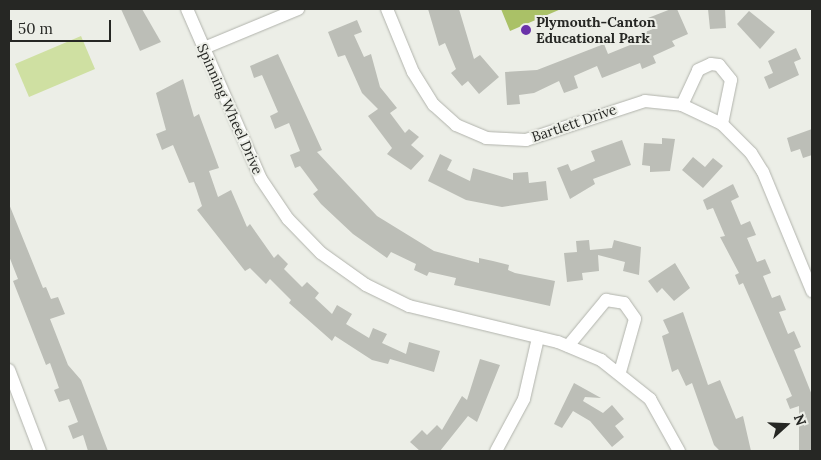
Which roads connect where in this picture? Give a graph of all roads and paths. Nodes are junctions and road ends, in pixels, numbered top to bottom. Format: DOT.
graph roads {
  1 [pos="187,9"];
  2 [pos="298,9"];
  3 [pos="387,9"];
  4 [pos="204,48"];
  5 [pos="682,105"];
  6 [pos="722,124"];
  7 [pos="812,291"];
  8 [pos="538,338"];
  9 [pos="568,346"];
  10 [pos="9,370"];
  11 [pos="620,372"];
  12 [pos="40,451"];
  13 [pos="496,451"];
  14 [pos="679,451"];
  1 -- 4 [label="street, Spinning Wheel Drive"];
  2 -- 4 [label="street"];
  3 -- 5 [label="street, Bartlett Drive"];
  4 -- 8 [label="street, Spinning Wheel Drive"];
  5 -- 6 [label="street, Bartlett Drive"];
  5 -- 6 [label="street"];
  6 -- 7 [label="street, Bartlett Drive"];
  8 -- 9 [label="street, Spinning Wheel Drive"];
  8 -- 13 [label="street"];
  9 -- 11 [label="street, Spinning Wheel Drive"];
  9 -- 11 [label="street"];
  10 -- 12 [label="street"];
  11 -- 14 [label="street, Spinning Wheel Drive"];
}
